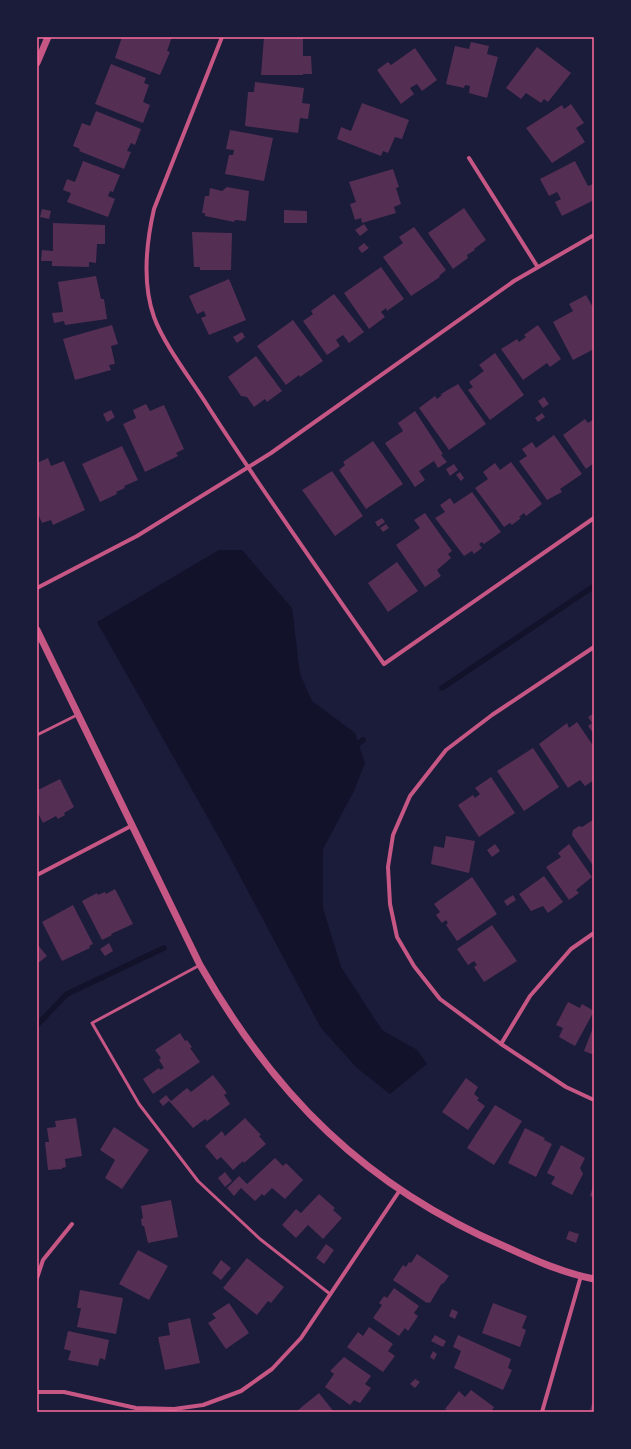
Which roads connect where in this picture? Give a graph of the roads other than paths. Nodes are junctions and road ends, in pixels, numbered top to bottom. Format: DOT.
graph roads {
  1 [pos="48,37"];
  2 [pos="222,37"];
  3 [pos="37,63"];
  4 [pos="469,158"];
  5 [pos="594,235"];
  6 [pos="538,266"];
  7 [pos="249,468"];
  8 [pos="594,518"];
  9 [pos="37,588"];
  10 [pos="37,630"];
  11 [pos="594,647"];
  12 [pos="79,715"];
  13 [pos="37,735"];
  14 [pos="133,825"];
  15 [pos="37,875"];
  16 [pos="594,933"];
  17 [pos="200,965"];
  18 [pos="501,1044"];
  19 [pos="594,1100"];
  20 [pos="400,1190"];
  21 [pos="72,1224"];
  22 [pos="581,1276"];
  23 [pos="37,1278"];
  24 [pos="594,1279"];
  25 [pos="330,1294"];
  26 [pos="37,1392"];
  27 [pos="542,1412"];
  1 -- 3 [label="street"];
  2 -- 7 [label="street"];
  4 -- 6 [label="street"];
  5 -- 6 [label="street"];
  6 -- 7 [label="street"];
  7 -- 8 [label="street"];
  7 -- 9 [label="street"];
  10 -- 12 [label="street"];
  11 -- 18 [label="street"];
  12 -- 13 [label="lane"];
  12 -- 14 [label="street"];
  14 -- 15 [label="street"];
  14 -- 17 [label="street"];
  16 -- 18 [label="street"];
  17 -- 20 [label="street"];
  17 -- 25 [label="lane"];
  18 -- 19 [label="street"];
  20 -- 22 [label="street"];
  20 -- 25 [label="street"];
  21 -- 23 [label="street"];
  22 -- 24 [label="street"];
  22 -- 27 [label="street"];
  25 -- 26 [label="street"];
}
